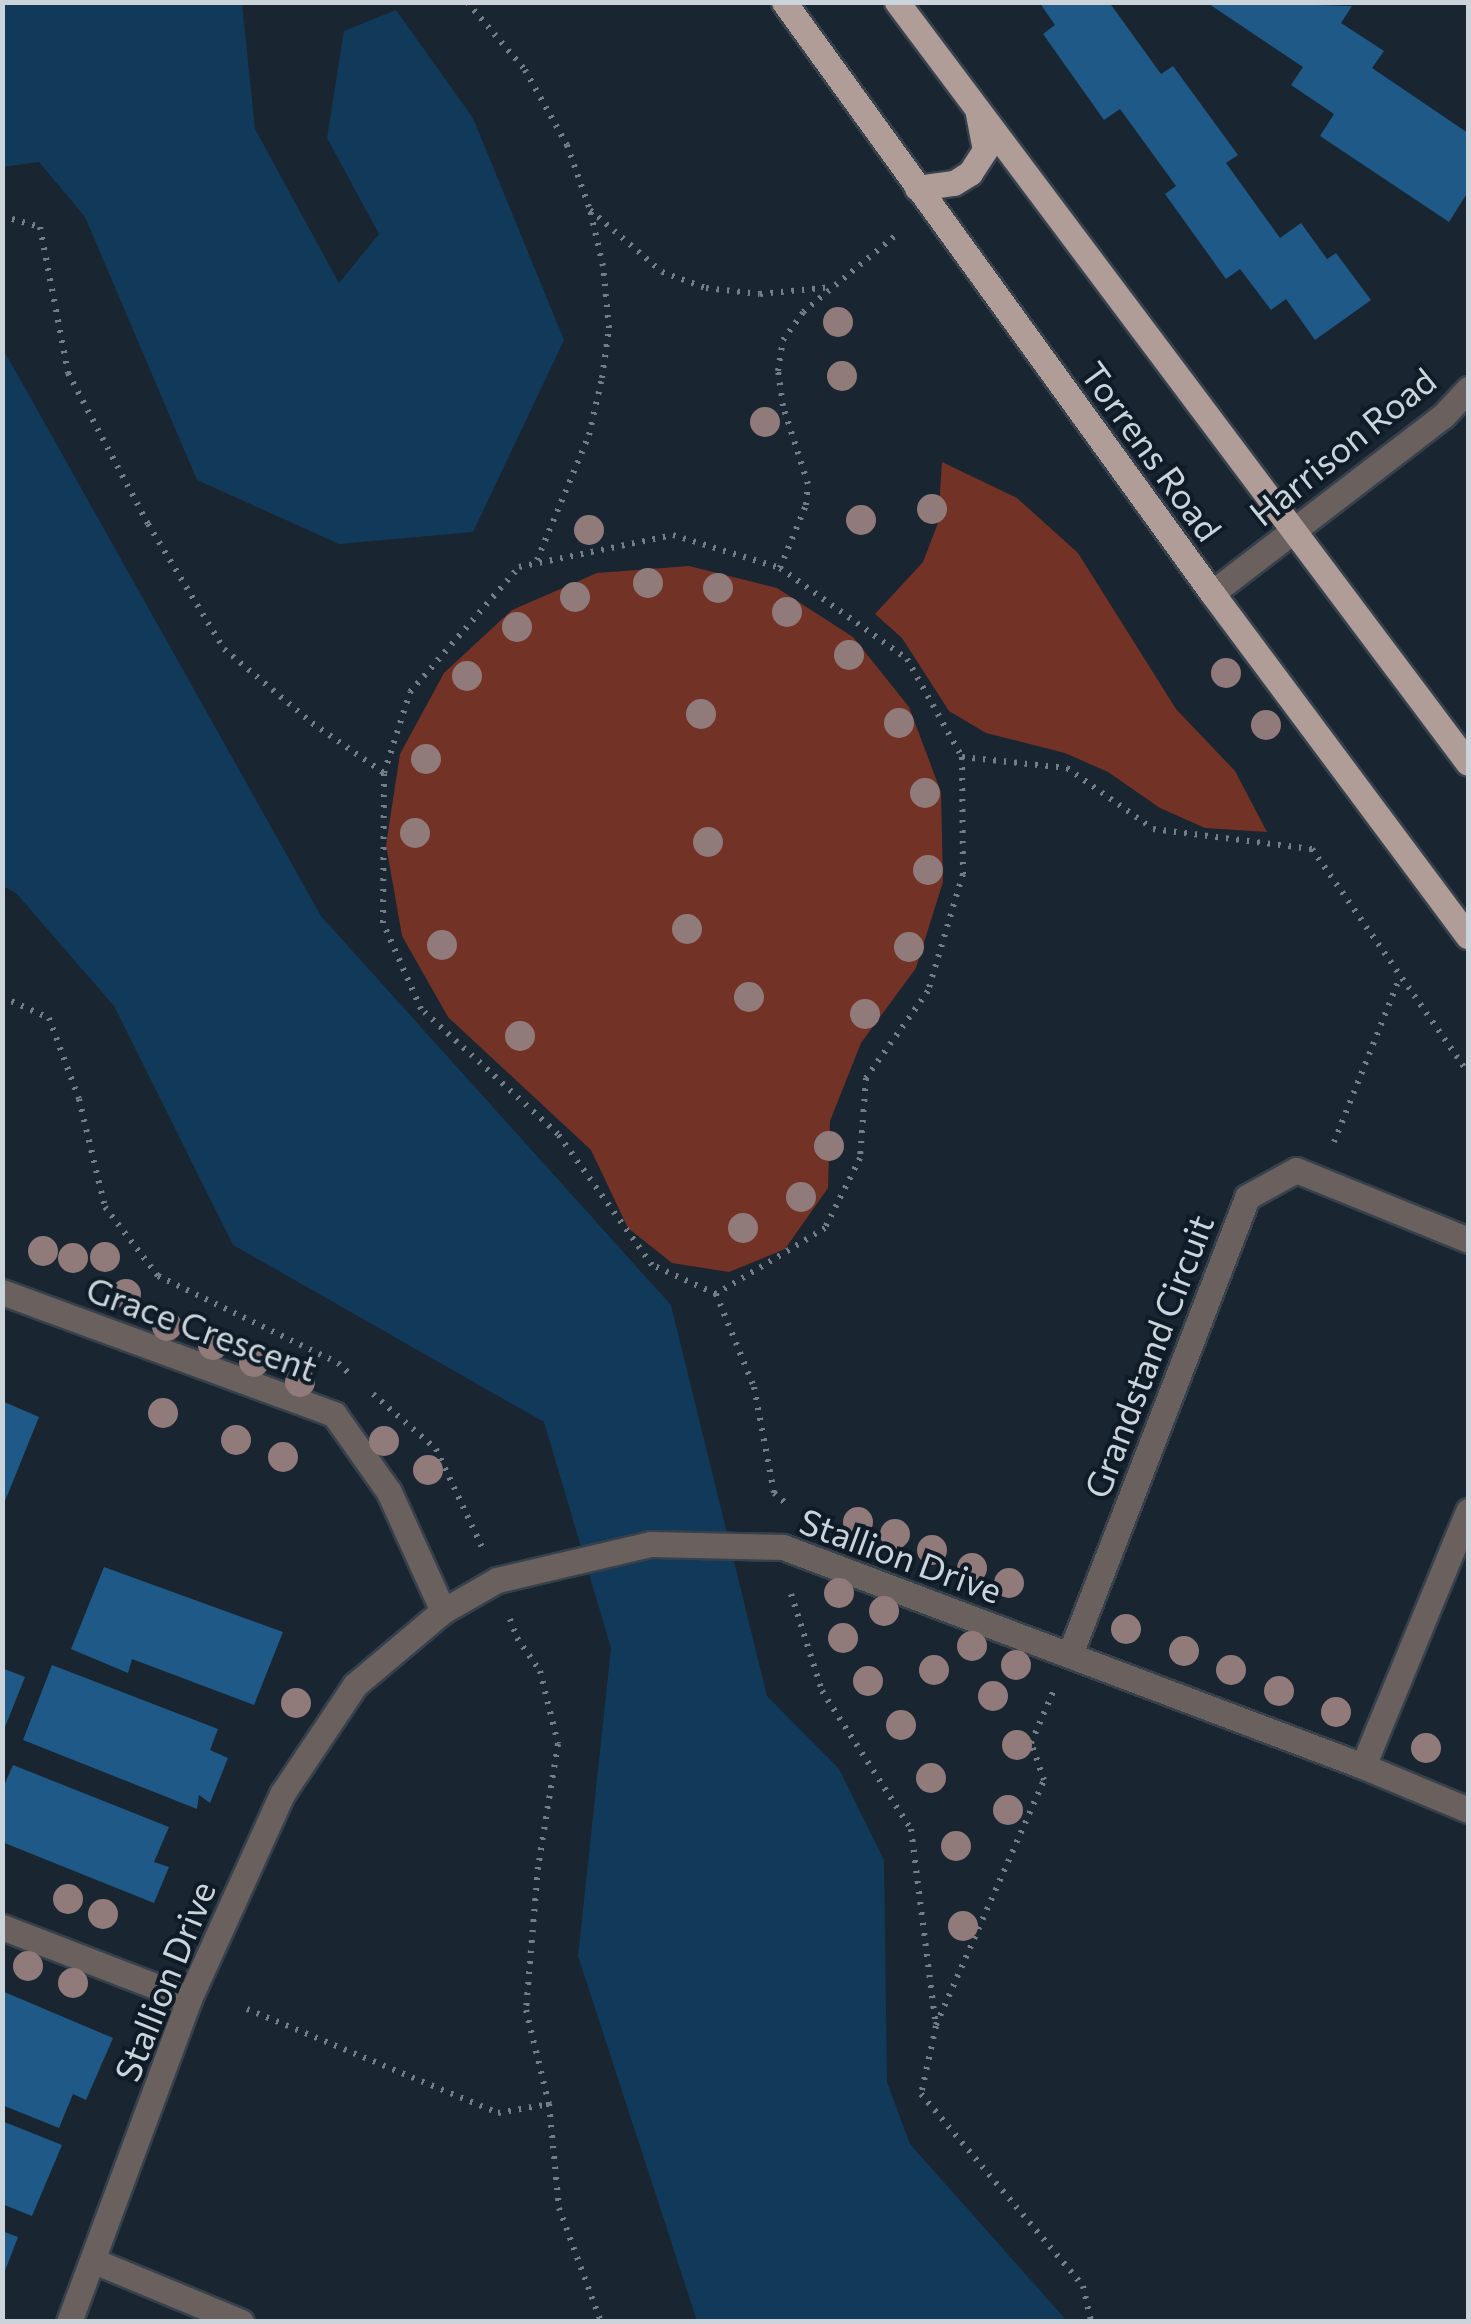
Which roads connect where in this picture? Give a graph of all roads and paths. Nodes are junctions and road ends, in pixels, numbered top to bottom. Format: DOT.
graph roads {
  1 [pos="467,2"];
  2 [pos="784,2"];
  3 [pos="897,2"];
  4 [pos="977,108"];
  5 [pos="917,188"];
  6 [pos="590,210"];
  7 [pos="2,216"];
  8 [pos="894,236"];
  9 [pos="833,287"];
  10 [pos="1468,389"];
  11 [pos="1297,530"];
  12 [pos="536,561"];
  13 [pos="780,568"];
  14 [pos="1212,593"];
  15 [pos="962,757"];
  16 [pos="1468,764"];
  17 [pos="384,773"];
  18 [pos="1468,936"];
  19 [pos="1401,976"];
  20 [pos="1468,1073"];
  21 [pos="1319,1180"];
  22 [pos="1468,1240"];
  23 [pos="2,1292"];
  24 [pos="716,1294"];
  25 [pos="1468,1511"];
  26 [pos="790,1550"];
  27 [pos="443,1611"];
  28 [pos="1070,1654"];
  29 [pos="1054,1690"];
  30 [pos="1364,1766"];
  31 [pos="1468,1810"];
  32 [pos="2,1928"];
  33 [pos="189,1999"];
  34 [pos="247,2009"];
  35 [pos="936,2026"];
  36 [pos="549,2104"];
  37 [pos="94,2261"];
  38 [pos="69,2322"];
  39 [pos="241,2322"];
  40 [pos="1091,2322"];
  1 -- 6 [label="path"];
  2 -- 5 [label="main road, Torrens Road"];
  3 -- 4 [label="main road, Torrens Road"];
  4 -- 5 [label="main road"];
  4 -- 11 [label="main road, Torrens Road"];
  5 -- 14 [label="main road, Torrens Road"];
  6 -- 9 [label="path"];
  6 -- 12 [label="path"];
  7 -- 17 [label="path"];
  8 -- 9 [label="path"];
  9 -- 13 [label="path"];
  10 -- 11 [label="street, Harrison Road"];
  11 -- 14 [label="street, Harrison Road"];
  11 -- 16 [label="main road, Torrens Road"];
  12 -- 13 [label="path"];
  12 -- 17 [label="path"];
  13 -- 15 [label="path"];
  14 -- 18 [label="main road, Torrens Road"];
  15 -- 19 [label="path"];
  15 -- 24 [label="path"];
  17 -- 24 [label="path"];
  19 -- 20 [label="path"];
  19 -- 21 [label="path"];
  21 -- 22 [label="street, Grandstand Circuit"];
  21 -- 28 [label="street, Grandstand Circuit"];
  23 -- 27 [label="street, Grace Crescent"];
  24 -- 26 [label="path"];
  25 -- 30 [label="street"];
  26 -- 27 [label="street, Stallion Drive"];
  26 -- 28 [label="street, Stallion Drive"];
  26 -- 35 [label="path"];
  27 -- 33 [label="street, Stallion Drive"];
  28 -- 30 [label="street, Stallion Drive"];
  29 -- 35 [label="path"];
  30 -- 31 [label="street, Stallion Drive"];
  32 -- 33 [label="street"];
  33 -- 37 [label="street, Stallion Drive"];
  34 -- 36 [label="path"];
  35 -- 40 [label="path"];
  37 -- 38 [label="street, Stallion Drive"];
  37 -- 39 [label="street"];
}
